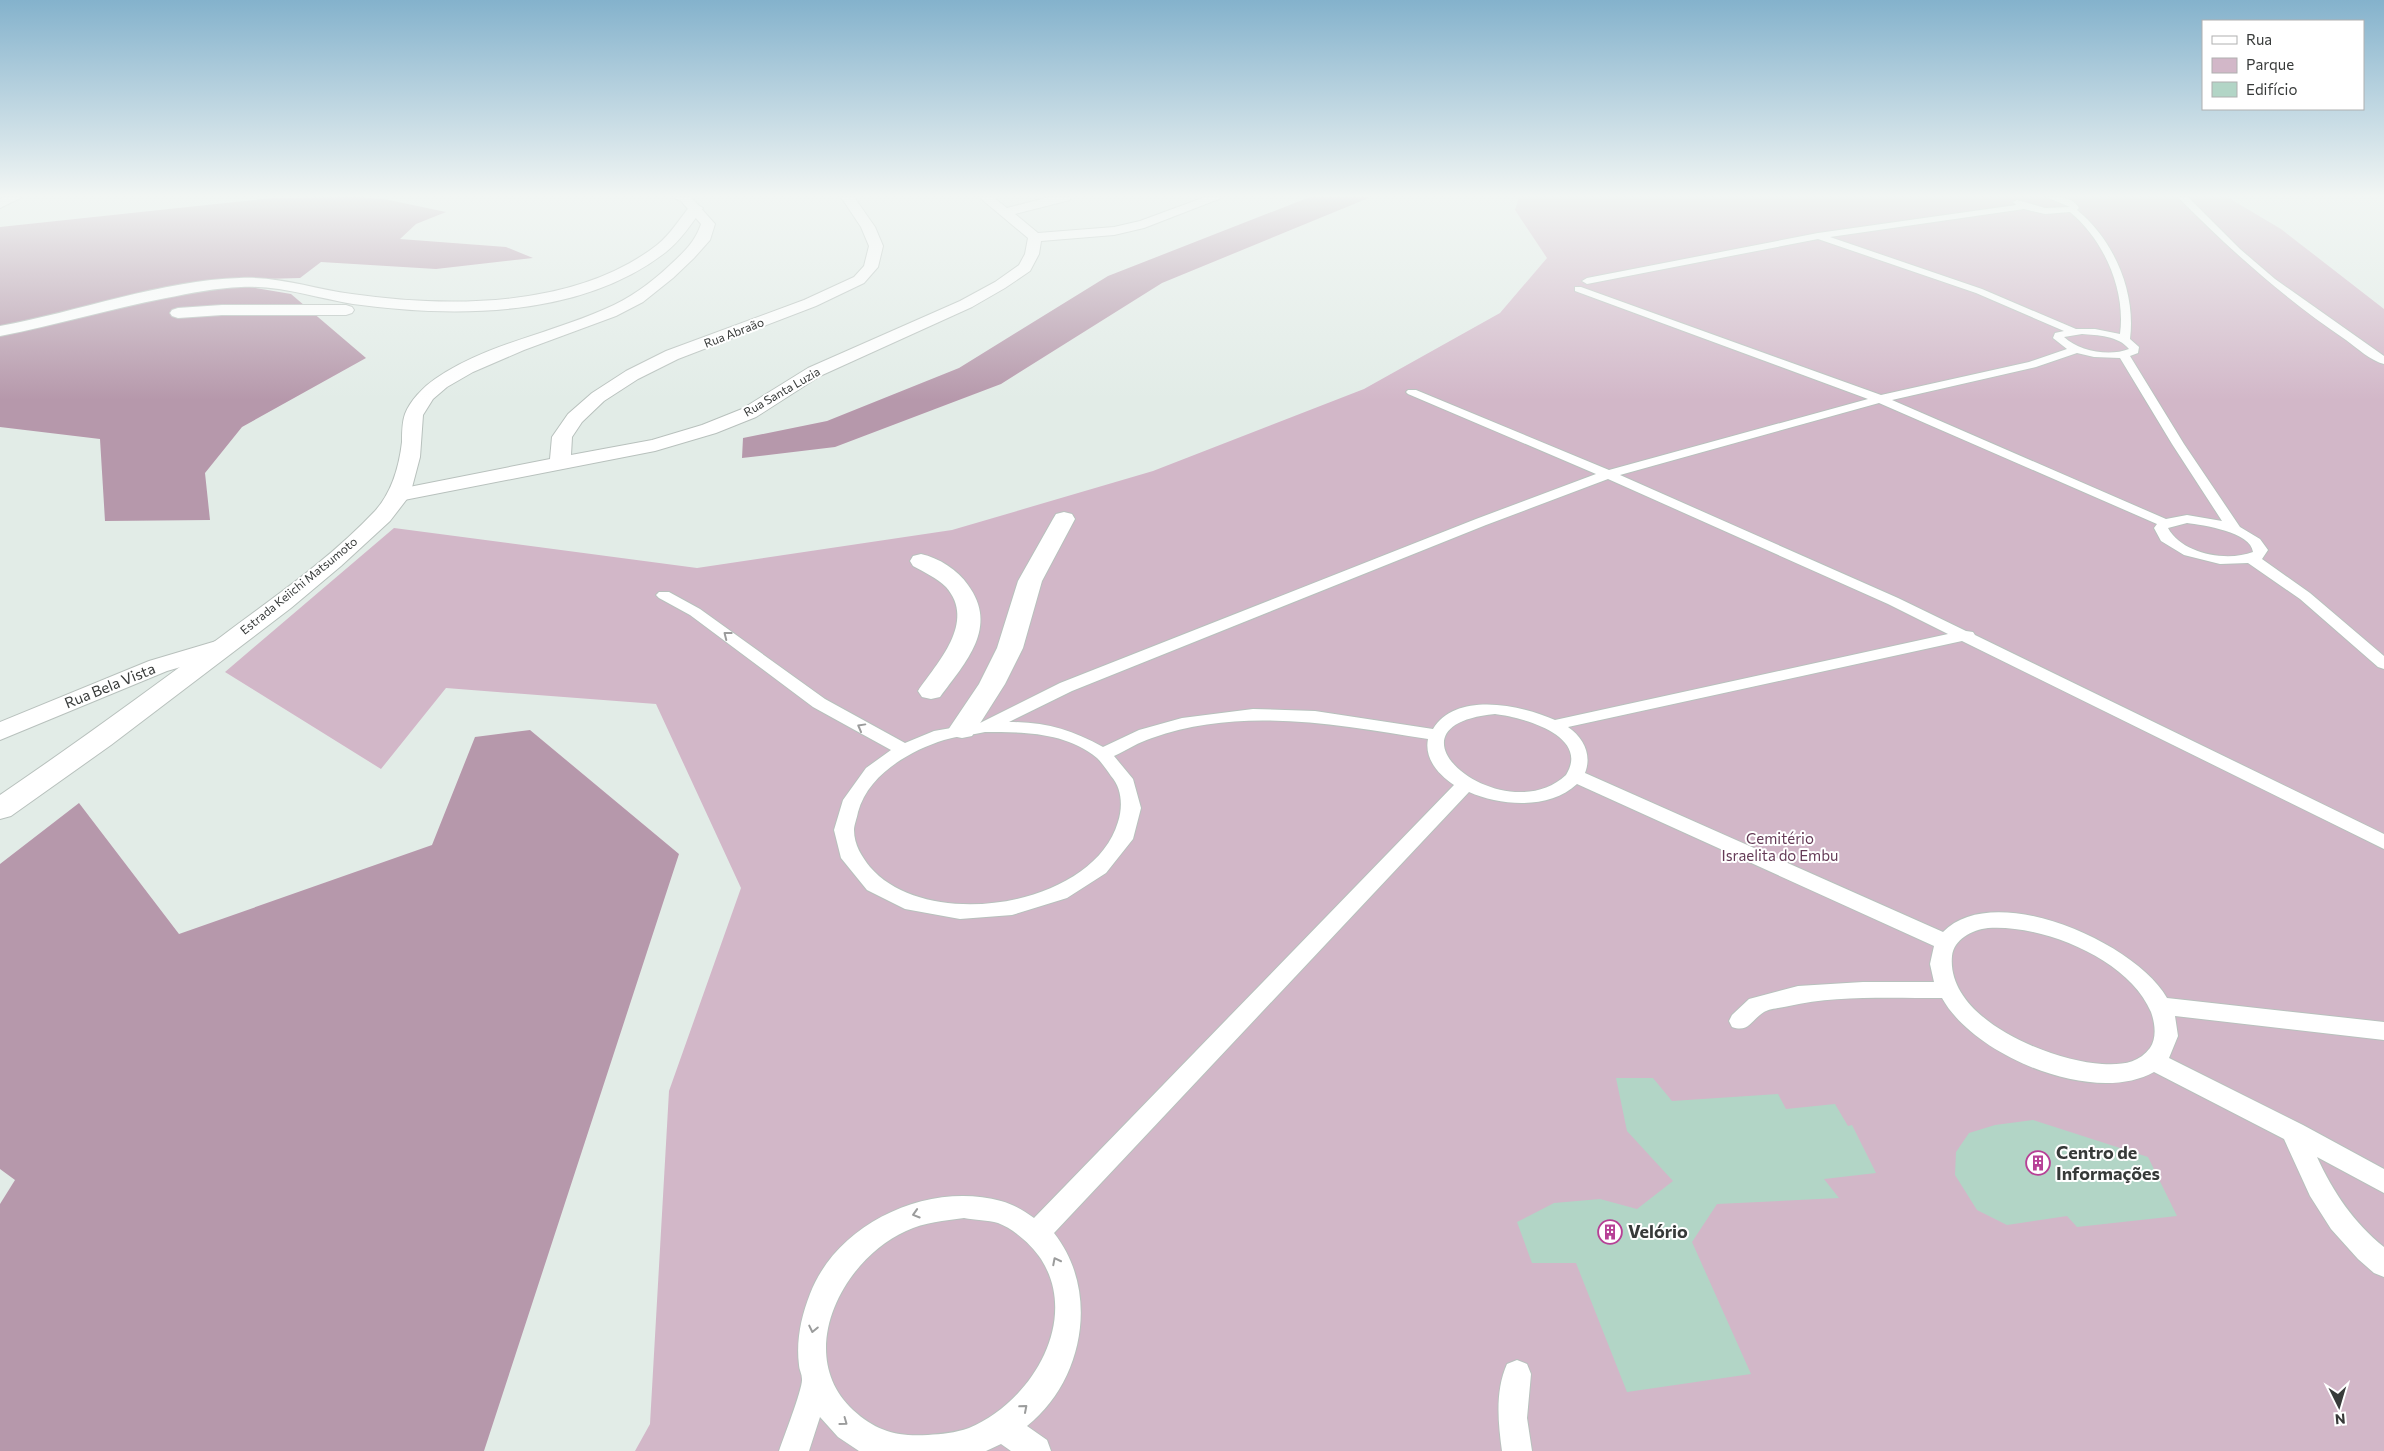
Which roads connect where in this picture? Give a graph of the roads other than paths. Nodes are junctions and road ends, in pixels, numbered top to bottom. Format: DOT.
graph roads {
  1 [pos="638,265"];
  2 [pos="678,265"];
  3 [pos="872,265"];
  4 [pos="1027,265"];
  5 [pos="1680,265"];
  6 [pos="1902,265"];
  7 [pos="2112,265"];
  8 [pos="2253,265"];
  9 [pos="410,304"];
  10 [pos="178,313"];
  11 [pos="0,331"];
  12 [pos="2072,331"];
  13 [pos="2124,340"];
  14 [pos="2077,349"];
  15 [pos="2123,355"];
  16 [pos="2384,362"];
  17 [pos="1412,392"];
  18 [pos="1880,399"];
  19 [pos="560,464"];
  20 [pos="1608,474"];
  21 [pos="398,495"];
  22 [pos="1064,519"];
  23 [pos="2165,523"];
  24 [pos="2234,530"];
  25 [pos="2252,559"];
  26 [pos="922,561"];
  27 [pos="664,595"];
  28 [pos="1967,636"];
  29 [pos="222,647"];
  30 [pos="2384,664"];
  31 [pos="931,691"];
  32 [pos="1554,725"];
  33 [pos="985,726"];
  34 [pos="962,730"];
  35 [pos="0,732"];
  36 [pos="1436,735"];
  37 [pos="904,750"];
  38 [pos="1103,754"];
  39 [pos="1574,776"];
  40 [pos="1466,784"];
  41 [pos="0,809"];
  42 [pos="2384,842"];
  43 [pos="1945,942"];
  44 [pos="1948,990"];
  45 [pos="2161,1006"];
  46 [pos="1740,1021"];
  47 [pos="2384,1031"];
  48 [pos="2154,1061"];
  49 [pos="2294,1132"];
  50 [pos="2384,1182"];
  51 [pos="1037,1233"];
  52 [pos="2384,1264"];
  53 [pos="1517,1374"];
  54 [pos="816,1383"];
  55 [pos="1002,1426"];
  56 [pos="794,1451"];
  57 [pos="911,1451"];
  58 [pos="916,1451"];
  59 [pos="1036,1451"];
  60 [pos="1517,1451"];
  1 -- 9 [label="street"];
  2 -- 21 [label="street, Estrada Keiichi Matsumoto"];
  3 -- 19 [label="street, Rua Abraão"];
  4 -- 19 [label="street, Rua Santa Luzia"];
  5 -- 18 [label="lane"];
  6 -- 12 [label="lane"];
  7 -- 13 [label="lane"];
  8 -- 16 [label="lane"];
  9 -- 10 [label="street"];
  9 -- 11 [label="street"];
  12 -- 13 [label="lane"];
  12 -- 14 [label="lane"];
  13 -- 15 [label="lane"];
  14 -- 15 [label="lane"];
  14 -- 18 [label="lane"];
  15 -- 24 [label="lane"];
  17 -- 20 [label="lane"];
  18 -- 20 [label="lane"];
  18 -- 23 [label="lane"];
  19 -- 21 [label="street, Rua Santa Luzia"];
  20 -- 28 [label="lane"];
  20 -- 33 [label="lane"];
  21 -- 29 [label="street, Estrada Keiichi Matsumoto"];
  22 -- 34 [label="street"];
  23 -- 24 [label="lane"];
  23 -- 25 [label="lane"];
  24 -- 25 [label="lane"];
  25 -- 30 [label="lane"];
  26 -- 31 [label="street"];
  37 -- 27 [label="lane, one-way"];
  28 -- 32 [label="lane"];
  28 -- 42 [label="lane"];
  29 -- 35 [label="street, Rua Bela Vista"];
  29 -- 41 [label="street, Estrada Keiichi Matsumoto"];
  32 -- 36 [label="lane"];
  32 -- 39 [label="lane"];
  33 -- 34 [label="lane"];
  33 -- 38 [label="lane"];
  34 -- 37 [label="lane"];
  36 -- 38 [label="lane"];
  36 -- 40 [label="lane"];
  37 -- 38 [label="lane"];
  39 -- 40 [label="lane"];
  39 -- 43 [label="lane"];
  40 -- 51 [label="lane"];
  43 -- 44 [label="lane"];
  43 -- 45 [label="lane"];
  44 -- 46 [label="lane"];
  44 -- 48 [label="lane"];
  45 -- 47 [label="lane"];
  45 -- 48 [label="lane"];
  48 -- 49 [label="lane"];
  49 -- 50 [label="lane"];
  49 -- 52 [label="lane"];
  51 -- 54 [label="lane, one-way"];
  55 -- 51 [label="lane, one-way"];
  53 -- 60 [label="lane"];
  54 -- 56 [label="lane"];
  54 -- 57 [label="lane, one-way"];
  55 -- 58 [label="lane"];
  55 -- 59 [label="lane"];
}
